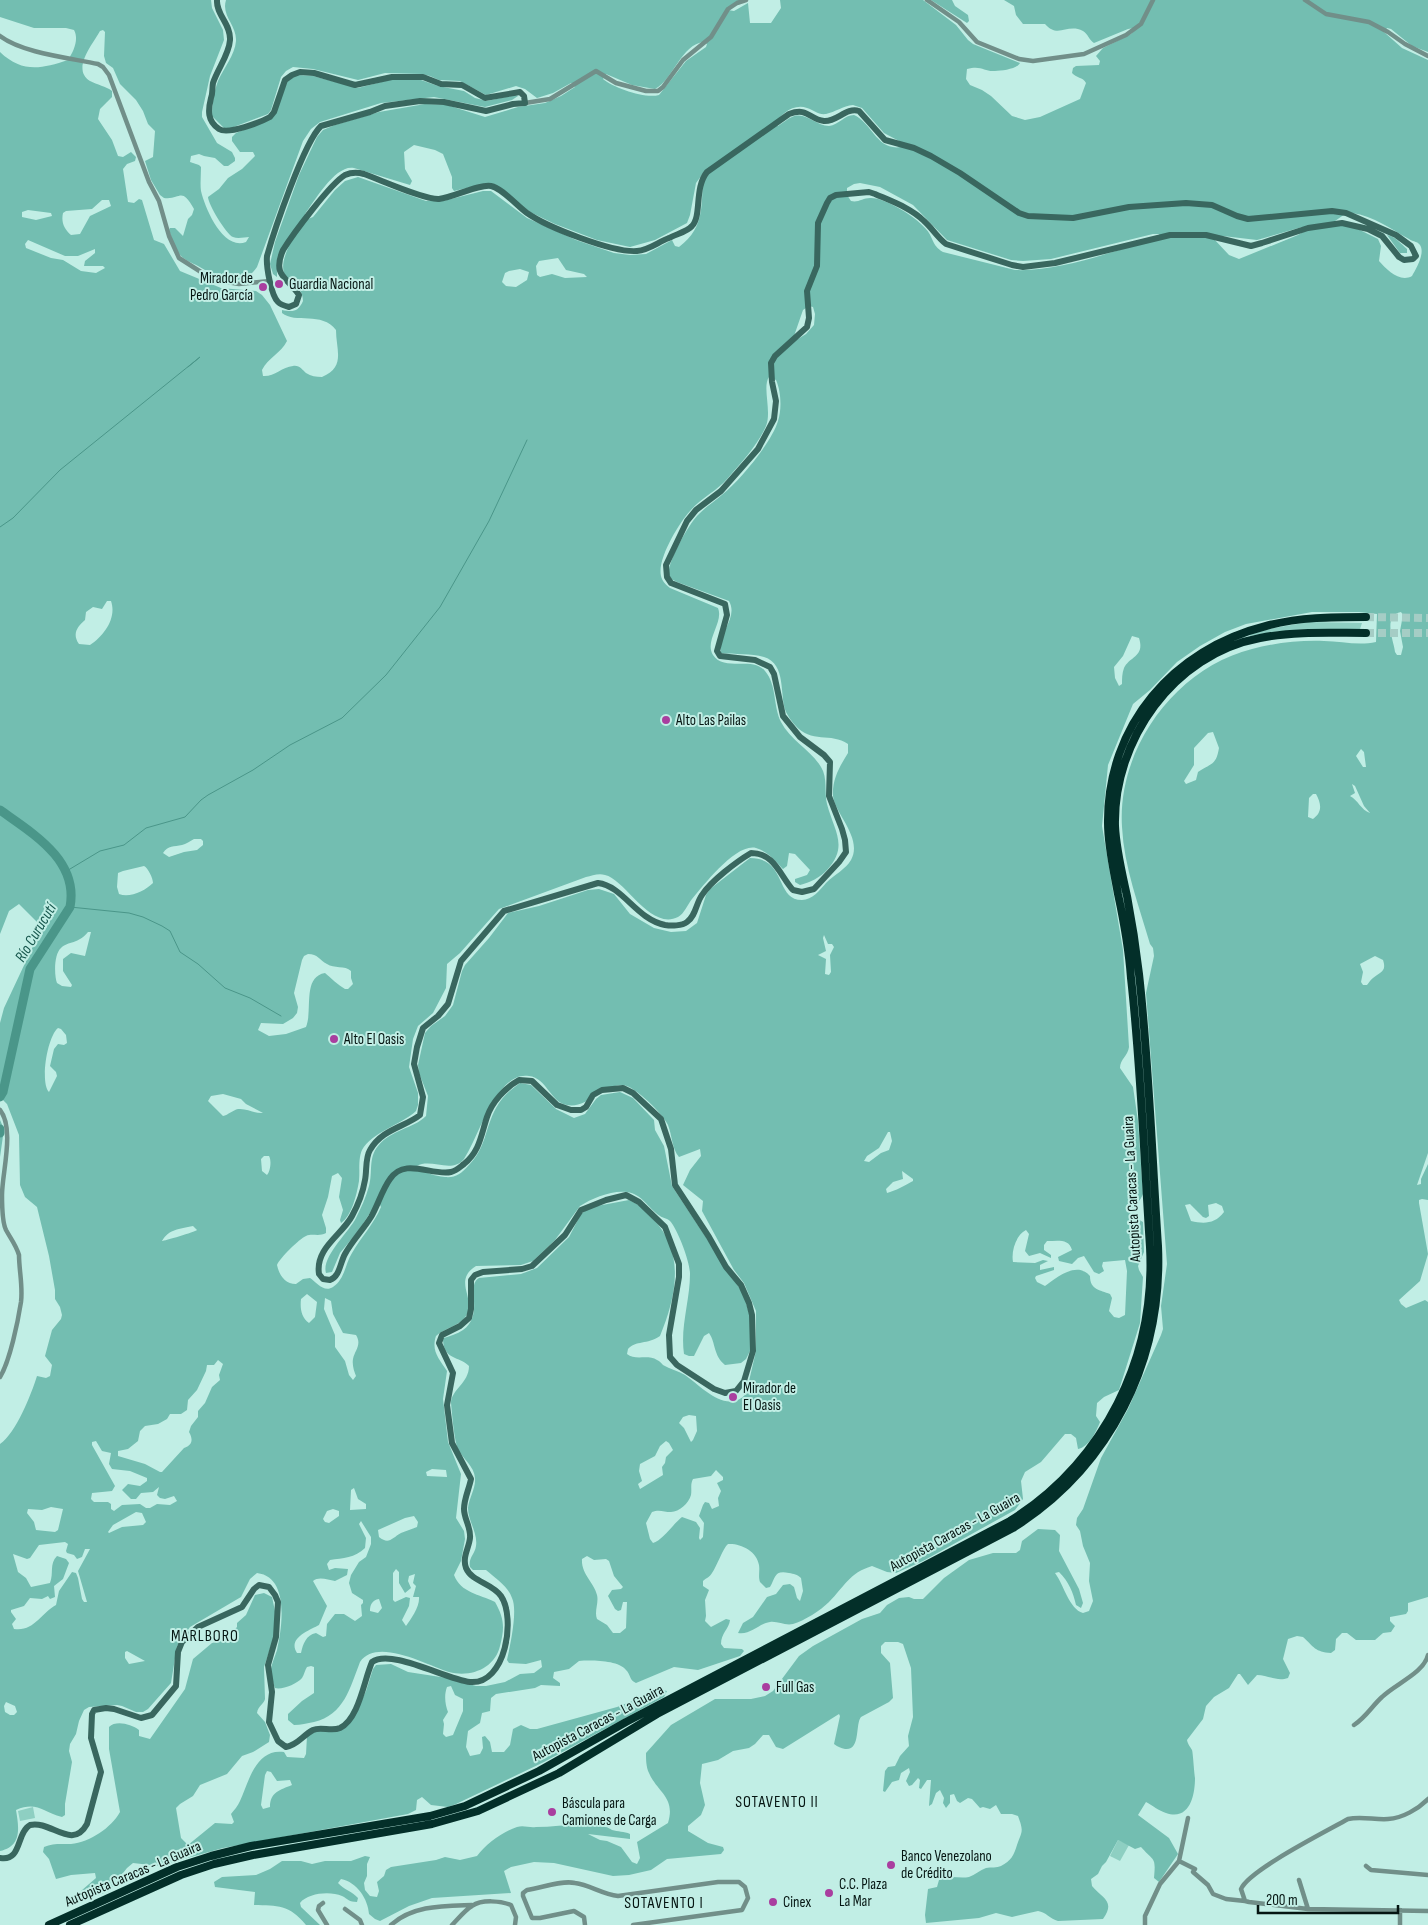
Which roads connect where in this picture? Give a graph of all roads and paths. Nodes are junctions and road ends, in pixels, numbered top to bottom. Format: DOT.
graph roads {
  1 [pos="217,0"];
  2 [pos="746,0"];
  3 [pos="927,0"];
  4 [pos="1154,0"];
  5 [pos="1305,0"];
  6 [pos="0,36"];
  7 [pos="1428,56"];
  8 [pos="525,103"];
  9 [pos="270,280"];
  10 [pos="1366,618"];
  11 [pos="1366,632"];
  12 [pos="0,1110"];
  13 [pos="0,1377"];
  14 [pos="1428,1655"];
  15 [pos="1354,1725"];
  16 [pos="1428,1799"];
  17 [pos="1188,1818"];
  18 [pos="0,1858"];
  19 [pos="1178,1861"];
  20 [pos="1366,1866"];
  21 [pos="1428,1875"];
  22 [pos="1299,1880"];
  23 [pos="1245,1901"];
  24 [pos="323,1904"];
  25 [pos="472,1905"];
  26 [pos="345,1909"];
  27 [pos="1308,1909"];
  28 [pos="1400,1910"];
  29 [pos="1428,1911"];
  30 [pos="49,1925"];
  31 [pos="70,1925"];
  32 [pos="327,1925"];
  33 [pos="362,1925"];
  34 [pos="391,1925"];
  35 [pos="452,1925"];
  36 [pos="515,1925"];
  37 [pos="585,1925"];
  38 [pos="634,1925"];
  39 [pos="1145,1925"];
  40 [pos="1400,1925"];
  1 -- 8 [label="main road"];
  2 -- 8 [label="street"];
  3 -- 4 [label="street"];
  5 -- 7 [label="street"];
  6 -- 9 [label="street"];
  8 -- 9 [label="main road"];
  9 -- 18 [label="main road"];
  10 -- 30 [label="highway, Autopista Caracas - La Guaira"];
  11 -- 31 [label="highway, Autopista Caracas - La Guaira"];
  12 -- 13 [label="street"];
  14 -- 15 [label="street"];
  16 -- 23 [label="street"];
  17 -- 19 [label="street"];
  19 -- 23 [label="street"];
  19 -- 39 [label="street"];
  20 -- 21 [label="street"];
  22 -- 27 [label="street"];
  23 -- 27 [label="street"];
  24 -- 32 [label="street"];
  25 -- 34 [label="street"];
  25 -- 35 [label="street"];
  25 -- 36 [label="street"];
  26 -- 33 [label="street"];
  27 -- 28 [label="street"];
  28 -- 29 [label="street"];
  28 -- 40 [label="street"];
  37 -- 38 [label="street"];
}
